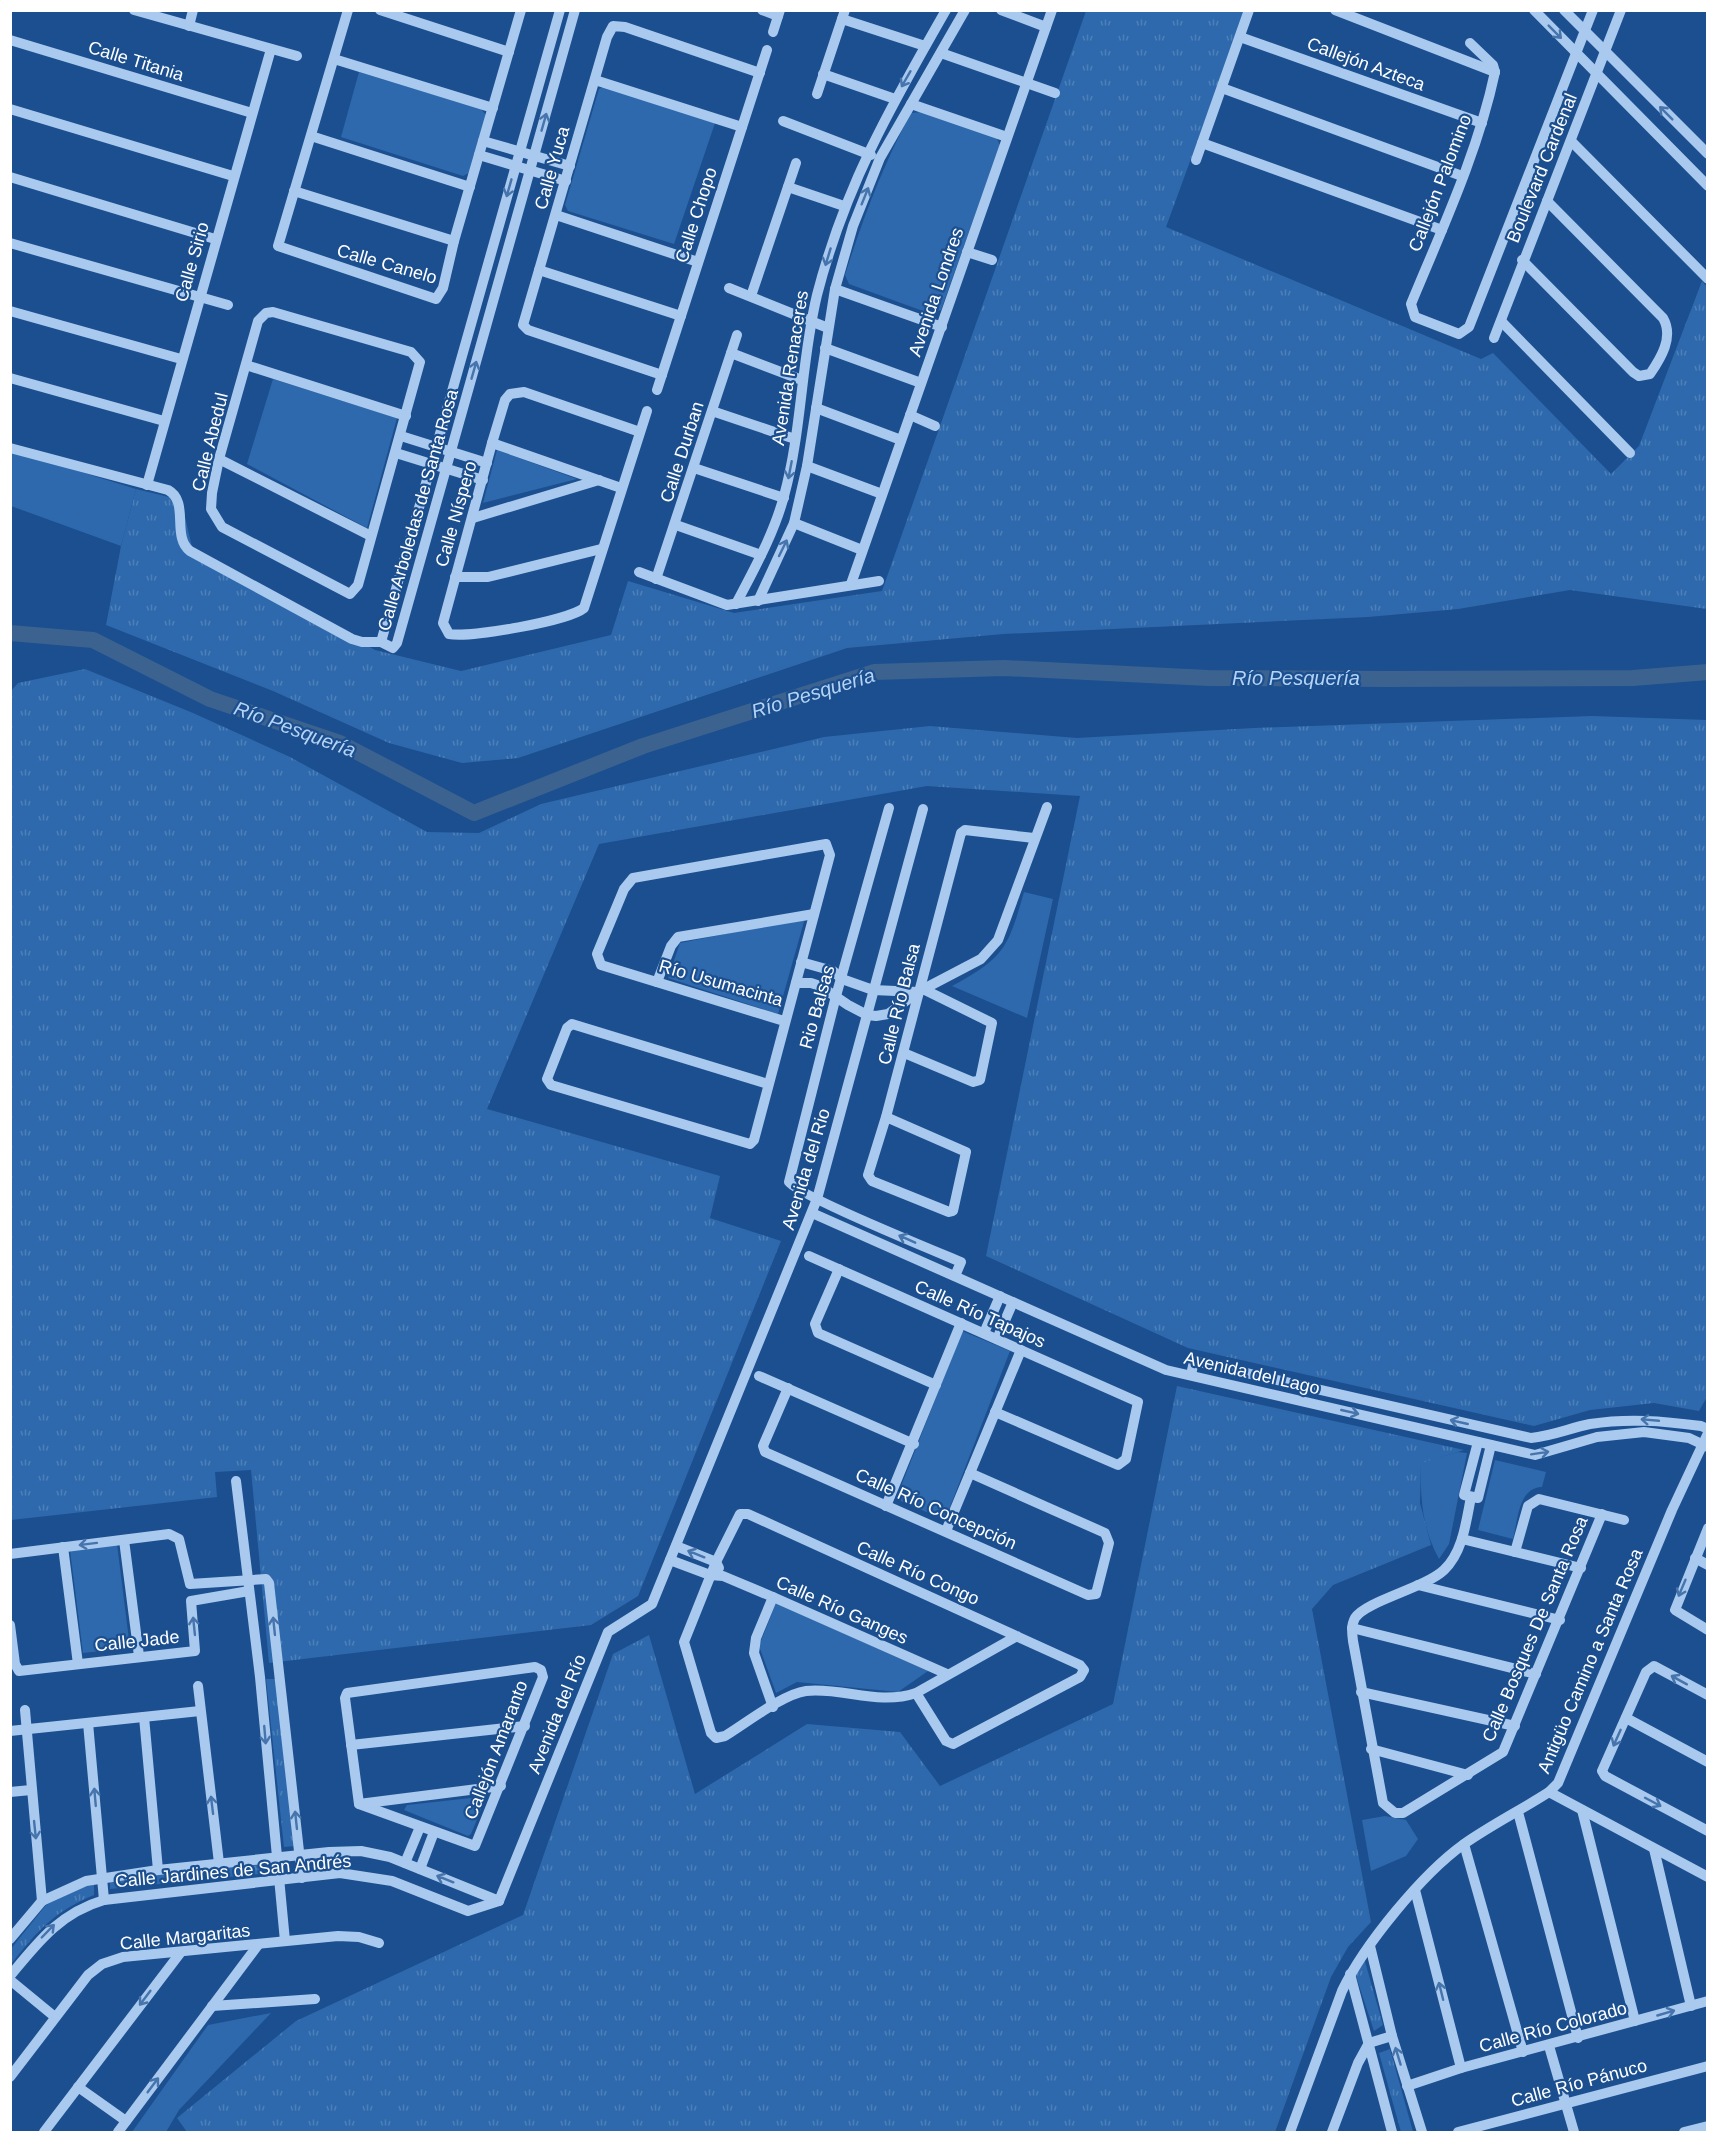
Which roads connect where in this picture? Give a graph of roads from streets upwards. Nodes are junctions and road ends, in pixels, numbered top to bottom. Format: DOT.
graph roads {
  1 [pos="134,10"];
  2 [pos="194,10"];
  3 [pos="348,10"];
  4 [pos="380,10"];
  5 [pos="521,10"];
  6 [pos="560,10"];
  7 [pos="576,10"];
  8 [pos="762,10"];
  9 [pos="946,10"];
  10 [pos="965,10"];
  11 [pos="1001,10"];
  12 [pos="1052,10"];
  13 [pos="1249,10"];
  14 [pos="1335,10"];
  15 [pos="1534,10"];
  16 [pos="1564,10"];
  17 [pos="1593,10"];
  18 [pos="1621,10"];
  19 [pos="779,13"];
  20 [pos="843,15"];
  21 [pos="189,26"];
  22 [pos="1046,27"];
  23 [pos="1585,31"];
  24 [pos="773,32"];
  25 [pos="1240,37"];
  26 [pos="10,40"];
  27 [pos="1470,43"];
  28 [pos="926,46"];
  29 [pos="271,49"];
  30 [pos="767,50"];
  31 [pos="1605,51"];
  32 [pos="510,52"];
  33 [pos="942,53"];
  34 [pos="1576,53"];
  35 [pos="297,56"];
  36 [pos="334,59"];
  37 [pos="1495,72"];
  38 [pos="760,73"];
  39 [pos="823,74"];
  40 [pos="1598,74"];
  41 [pos="594,80"];
  42 [pos="1027,83"];
  43 [pos="1222,88"];
  44 [pos="1055,93"];
  45 [pos="817,94"];
  46 [pos="895,99"];
  47 [pos="911,104"];
  48 [pos="493,108"];
  49 [pos="10,109"];
  50 [pos="252,112"];
  51 [pos="783,121"];
  52 [pos="1482,123"];
  53 [pos="742,127"];
  54 [pos="311,136"];
  55 [pos="1007,137"];
  56 [pos="483,141"];
  57 [pos="1571,141"];
  58 [pos="1202,143"];
  59 [pos="520,151"];
  60 [pos="866,153"];
  61 [pos="1707,154"];
  62 [pos="479,155"];
  63 [pos="535,155"];
  64 [pos="880,158"];
  65 [pos="1196,160"];
  66 [pos="796,163"];
  67 [pos="515,166"];
  68 [pos="570,166"];
  69 [pos="531,171"];
  70 [pos="233,176"];
  71 [pos="1462,176"];
  72 [pos="10,177"];
  73 [pos="566,181"];
  74 [pos="1707,186"];
  75 [pos="470,187"];
  76 [pos="788,187"];
  77 [pos="294,191"];
  78 [pos="1547,201"];
  79 [pos="844,206"];
  80 [pos="556,215"];
  81 [pos="1442,230"];
  82 [pos="216,239"];
  83 [pos="454,240"];
  84 [pos="10,243"];
  85 [pos="967,252"];
  86 [pos="992,260"];
  87 [pos="1522,260"];
  88 [pos="698,262"];
  89 [pos="538,270"];
  90 [pos="1707,279"];
  91 [pos="729,288"];
  92 [pos="836,289"];
  93 [pos="199,296"];
  94 [pos="751,296"];
  95 [pos="228,304"];
  96 [pos="1411,304"];
  97 [pos="10,312"];
  98 [pos="681,316"];
  99 [pos="812,321"];
  100 [pos="1501,321"];
  101 [pos="942,327"];
  102 [pos="828,328"];
  103 [pos="738,335"];
  104 [pos="1494,338"];
  105 [pos="825,348"];
  106 [pos="731,353"];
  107 [pos="181,359"];
  108 [pos="246,365"];
  109 [pos="662,375"];
  110 [pos="10,378"];
  111 [pos="802,380"];
  112 [pos="921,383"];
  113 [pos="657,390"];
  114 [pos="816,408"];
  115 [pos="647,411"];
  116 [pos="712,411"];
  117 [pos="406,416"];
  118 [pos="910,416"];
  119 [pos="164,421"];
  120 [pos="935,426"];
  121 [pos="640,432"];
  122 [pos="401,436"];
  123 [pos="795,439"];
  124 [pos="901,440"];
  125 [pos="492,444"];
  126 [pos="435,447"];
  127 [pos="10,448"];
  128 [pos="451,452"];
  129 [pos="396,453"];
  130 [pos="1630,453"];
  131 [pos="219,459"];
  132 [pos="430,463"];
  133 [pos="487,463"];
  134 [pos="807,466"];
  135 [pos="446,468"];
  136 [pos="694,468"];
  137 [pos="483,480"];
  138 [pos="599,480"];
  139 [pos="147,484"];
  140 [pos="621,488"];
  141 [pos="882,494"];
  142 [pos="784,498"];
  143 [pos="473,518"];
  144 [pos="794,523"];
  145 [pos="676,525"];
  146 [pos="371,536"];
  147 [pos="601,549"];
  148 [pos="862,550"];
  149 [pos="761,555"];
  150 [pos="639,572"];
  151 [pos="455,577"];
  152 [pos="656,579"];
  153 [pos="879,581"];
  154 [pos="851,584"];
  155 [pos="758,601"];
  156 [pos="736,604"];
  157 [pos="381,642"];
  158 [pos="1047,807"];
  159 [pos="889,808"];
  160 [pos="923,808"];
  161 [pos="1034,838"];
  162 [pos="814,914"];
  163 [pos="801,962"];
  164 [pos="842,979"];
  165 [pos="657,982"];
  166 [pos="796,983"];
  167 [pos="873,990"];
  168 [pos="922,991"];
  169 [pos="836,996"];
  170 [pos="867,1015"];
  171 [pos="784,1021"];
  172 [pos="904,1053"];
  173 [pos="768,1084"];
  174 [pos="886,1117"];
  175 [pos="818,1199"];
  176 [pos="812,1213"];
  177 [pos="809,1256"];
  178 [pos="839,1269"];
  179 [pos="955,1276"];
  180 [pos="1000,1296"];
  181 [pos="1013,1302"];
  182 [pos="961,1323"];
  183 [pos="984,1334"];
  184 [pos="997,1339"];
  185 [pos="1021,1350"];
  186 [pos="759,1376"];
  187 [pos="1191,1376"];
  188 [pos="936,1385"];
  189 [pos="788,1388"];
  190 [pos="1332,1393"];
  191 [pos="1329,1407"];
  192 [pos="995,1412"];
  193 [pos="1707,1431"];
  194 [pos="1478,1442"];
  195 [pos="913,1443"];
  196 [pos="1491,1445"];
  197 [pos="1705,1446"];
  198 [pos="970,1473"];
  199 [pos="236,1481"];
  200 [pos="1471,1497"];
  201 [pos="886,1506"];
  202 [pos="1602,1514"];
  203 [pos="1624,1520"];
  204 [pos="1707,1528"];
  205 [pos="946,1531"];
  206 [pos="1462,1539"];
  207 [pos="124,1540"];
  208 [pos="676,1546"];
  209 [pos="63,1547"];
  210 [pos="1515,1552"];
  211 [pos="10,1554"];
  212 [pos="1695,1558"];
  213 [pos="670,1560"];
  214 [pos="716,1562"];
  215 [pos="1707,1565"];
  216 [pos="1581,1568"];
  217 [pos="710,1575"];
  218 [pos="723,1576"];
  219 [pos="248,1578"];
  220 [pos="1418,1585"];
  221 [pos="249,1591"];
  222 [pos="773,1597"];
  223 [pos="1560,1620"];
  224 [pos="10,1626"];
  225 [pos="1352,1628"];
  226 [pos="1707,1630"];
  227 [pos="1017,1636"];
  228 [pos="139,1656"];
  229 [pos="78,1664"];
  230 [pos="947,1674"];
  231 [pos="1536,1674"];
  232 [pos="279,1676"];
  233 [pos="260,1677"];
  234 [pos="198,1686"];
  235 [pos="1361,1692"];
  236 [pos="916,1693"];
  237 [pos="1707,1695"];
  238 [pos="773,1707"];
  239 [pos="25,1710"];
  240 [pos="200,1711"];
  241 [pos="144,1717"];
  242 [pos="1626,1718"];
  243 [pos="88,1723"];
  244 [pos="525,1726"];
  245 [pos="1515,1726"];
  246 [pos="26,1730"];
  247 [pos="10,1731"];
  248 [pos="351,1745"];
  249 [pos="1371,1749"];
  250 [pos="1707,1762"];
  251 [pos="1468,1775"];
  252 [pos="501,1786"];
  253 [pos="32,1790"];
  254 [pos="10,1792"];
  255 [pos="1549,1792"];
  256 [pos="359,1804"];
  257 [pos="1582,1810"];
  258 [pos="1518,1812"];
  259 [pos="420,1827"];
  260 [pos="1707,1831"];
  261 [pos="434,1832"];
  262 [pos="1464,1844"];
  263 [pos="1654,1849"];
  264 [pos="300,1855"];
  265 [pos="275,1857"];
  266 [pos="219,1863"];
  267 [pos="412,1866"];
  268 [pos="158,1870"];
  269 [pos="101,1877"];
  270 [pos="1707,1877"];
  271 [pos="302,1878"];
  272 [pos="277,1880"];
  273 [pos="404,1886"];
  274 [pos="1415,1890"];
  275 [pos="104,1900"];
  276 [pos="499,1900"];
  277 [pos="42,1901"];
  278 [pos="10,1939"];
  279 [pos="285,1941"];
  280 [pos="379,1943"];
  281 [pos="258,1945"];
  282 [pos="1370,1946"];
  283 [pos="181,1952"];
  284 [pos="1350,1974"];
  285 [pos="10,1978"];
  286 [pos="315,1999"];
  287 [pos="1707,2001"];
  288 [pos="212,2006"];
  289 [pos="1691,2006"];
  290 [pos="55,2017"];
  291 [pos="1635,2021"];
  292 [pos="1392,2036"];
  293 [pos="1578,2038"];
  294 [pos="1369,2043"];
  295 [pos="1549,2046"];
  296 [pos="1523,2052"];
  297 [pos="1707,2066"];
  298 [pos="1461,2068"];
  299 [pos="10,2077"];
  300 [pos="1407,2086"];
  301 [pos="78,2088"];
  302 [pos="1566,2104"];
  303 [pos="126,2121"];
  304 [pos="1707,2126"];
  305 [pos="44,2133"];
  306 [pos="118,2133"];
  307 [pos="1290,2133"];
  308 [pos="1332,2133"];
  309 [pos="1392,2133"];
  310 [pos="1422,2133"];
  311 [pos="1458,2133"];
  312 [pos="1574,2133"];
  313 [pos="1684,2133"];
  1 -- 21 [label="street"];
  2 -- 21 [label="street"];
  3 -- 36 [label="street, Calle Canelo"];
  4 -- 32 [label="street"];
  5 -- 32 [label="street, Calle Canelo"];
  6 -- 59 [label="street, Calle Arboledas de Santa Rosa"];
  63 -- 7 [label="street, Calle Arboledas de Santa Rosa, one-way"];
  8 -- 19 [label="street"];
  9 -- 28 [label="street, Avenida Renaceres"];
  10 -- 33 [label="street, Avenida Renaceres"];
  11 -- 22 [label="street"];
  12 -- 22 [label="street, Avenida Londres"];
  13 -- 25 [label="street"];
  14 -- 37 [label="street"];
  15 -- 34 [label="street, one-way"];
  16 -- 23 [label="street"];
  17 -- 23 [label="street, Boulevard Cardenal"];
  18 -- 31 [label="street, Boulevard Cardenal"];
  19 -- 24 [label="street"];
  20 -- 28 [label="street"];
  20 -- 39 [label="street"];
  21 -- 29 [label="street"];
  22 -- 42 [label="street, Avenida Londres"];
  23 -- 31 [label="street"];
  23 -- 34 [label="street, Boulevard Cardenal"];
  25 -- 43 [label="street"];
  25 -- 52 [label="street, Callejón Azteca"];
  26 -- 50 [label="street, Calle Titania"];
  27 -- 37 [label="street"];
  28 -- 46 [label="street, Avenida Renaceres, one-way"];
  29 -- 35 [label="street"];
  29 -- 50 [label="street, Calle Sirio"];
  30 -- 38 [label="street, Calle Chopo"];
  31 -- 40 [label="street, Boulevard Cardenal"];
  61 -- 31 [label="street, one-way"];
  32 -- 48 [label="street, Calle Canelo"];
  33 -- 42 [label="street"];
  33 -- 47 [label="street, Avenida Renaceres"];
  34 -- 40 [label="street"];
  34 -- 96 [label="street, Boulevard Cardenal"];
  36 -- 48 [label="street"];
  36 -- 54 [label="street, Calle Canelo"];
  37 -- 52 [label="street, Callejón Palomino"];
  38 -- 41 [label="street, Calle Yuca"];
  38 -- 53 [label="street, Calle Chopo"];
  39 -- 45 [label="street"];
  39 -- 46 [label="street"];
  40 -- 57 [label="street, Boulevard Cardenal"];
  40 -- 74 [label="street"];
  41 -- 53 [label="street"];
  41 -- 68 [label="street, Calle Yuca"];
  42 -- 44 [label="street"];
  42 -- 55 [label="street, Avenida Londres"];
  43 -- 58 [label="street"];
  43 -- 71 [label="street"];
  46 -- 60 [label="street, Avenida Renaceres"];
  47 -- 55 [label="street"];
  47 -- 64 [label="street, Avenida Renaceres"];
  48 -- 56 [label="street, Calle Canelo"];
  49 -- 70 [label="street"];
  50 -- 70 [label="street, Calle Sirio"];
  51 -- 60 [label="street"];
  52 -- 71 [label="street, Callejón Palomino"];
  53 -- 88 [label="street, Calle Chopo"];
  54 -- 75 [label="street"];
  54 -- 77 [label="street, Calle Canelo"];
  55 -- 85 [label="street, Avenida Londres"];
  56 -- 59 [label="street"];
  56 -- 62 [label="street, Calle Canelo"];
  57 -- 78 [label="street, Boulevard Cardenal"];
  57 -- 90 [label="street"];
  58 -- 65 [label="street"];
  58 -- 81 [label="street"];
  59 -- 63 [label="street"];
  59 -- 67 [label="street, Calle Arboledas de Santa Rosa"];
  60 -- 64 [label="street"];
  60 -- 79 [label="street, Avenida Renaceres"];
  62 -- 67 [label="street"];
  62 -- 75 [label="street, Calle Canelo"];
  63 -- 68 [label="street"];
  63 -- 69 [label="street, Calle Arboledas de Santa Rosa"];
  92 -- 64 [label="street, Avenida Renaceres, one-way"];
  66 -- 76 [label="street"];
  67 -- 69 [label="street"];
  67 -- 126 [label="street, Calle Arboledas de Santa Rosa, one-way"];
  68 -- 73 [label="street, Calle Yuca"];
  69 -- 73 [label="street"];
  128 -- 69 [label="street, Calle Arboledas de Santa Rosa, one-way"];
  70 -- 82 [label="street, Calle Sirio"];
  71 -- 81 [label="street, Callejón Palomino"];
  72 -- 82 [label="street"];
  73 -- 80 [label="street, Calle Yuca"];
  75 -- 83 [label="street, Calle Canelo"];
  76 -- 79 [label="street"];
  76 -- 94 [label="street"];
  77 -- 83 [label="street"];
  77 -- 83 [label="street, Calle Canelo"];
  78 -- 87 [label="street, Boulevard Cardenal"];
  78 -- 87 [label="street"];
  79 -- 99 [label="street, Avenida Renaceres, one-way"];
  80 -- 88 [label="street"];
  80 -- 89 [label="street, Calle Yuca"];
  81 -- 96 [label="street, Callejón Palomino"];
  82 -- 93 [label="street, Calle Sirio"];
  84 -- 93 [label="street"];
  85 -- 86 [label="street"];
  85 -- 101 [label="street, Avenida Londres"];
  87 -- 100 [label="street, Boulevard Cardenal"];
  88 -- 98 [label="street, Calle Chopo"];
  89 -- 98 [label="street"];
  89 -- 109 [label="street, Calle Yuca"];
  91 -- 94 [label="street"];
  92 -- 101 [label="street"];
  92 -- 102 [label="street, Avenida Renaceres"];
  93 -- 95 [label="street"];
  93 -- 107 [label="street, Calle Sirio"];
  94 -- 99 [label="street"];
  97 -- 107 [label="street"];
  98 -- 109 [label="street, Calle Chopo"];
  99 -- 102 [label="street"];
  99 -- 111 [label="street, Avenida Renaceres"];
  100 -- 104 [label="street, Boulevard Cardenal"];
  100 -- 130 [label="street"];
  101 -- 112 [label="street, Avenida Londres"];
  102 -- 105 [label="street, Avenida Renaceres"];
  103 -- 106 [label="street, Calle Durban"];
  105 -- 112 [label="street"];
  105 -- 114 [label="street, Avenida Renaceres"];
  106 -- 111 [label="street"];
  106 -- 116 [label="street, Calle Durban"];
  107 -- 119 [label="street, Calle Sirio"];
  108 -- 117 [label="street"];
  108 -- 117 [label="street, Calle Abedul"];
  108 -- 131 [label="street, Calle Abedul"];
  109 -- 113 [label="street, Calle Chopo"];
  110 -- 119 [label="street"];
  111 -- 123 [label="street, Avenida Renaceres"];
  112 -- 118 [label="street, Avenida Londres"];
  114 -- 124 [label="street"];
  114 -- 134 [label="street, Avenida Renaceres"];
  115 -- 121 [label="street"];
  116 -- 123 [label="street"];
  116 -- 136 [label="street, Calle Durban"];
  117 -- 122 [label="street, Calle Abedul"];
  118 -- 120 [label="street"];
  118 -- 124 [label="street, Avenida Londres"];
  119 -- 139 [label="street, Calle Sirio"];
  121 -- 125 [label="street, Calle Níspero"];
  121 -- 140 [label="street"];
  122 -- 126 [label="street"];
  122 -- 129 [label="street, Calle Abedul"];
  123 -- 142 [label="street, Avenida Renaceres, one-way"];
  124 -- 141 [label="street, Avenida Londres"];
  125 -- 133 [label="street, Calle Níspero"];
  125 -- 138 [label="street"];
  126 -- 128 [label="street"];
  126 -- 132 [label="street, Calle Arboledas de Santa Rosa"];
  127 -- 139 [label="street"];
  128 -- 133 [label="street"];
  128 -- 135 [label="street, Calle Arboledas de Santa Rosa"];
  129 -- 132 [label="street"];
  129 -- 146 [label="street, Calle Abedul"];
  131 -- 146 [label="street"];
  131 -- 146 [label="street, Calle Abedul"];
  132 -- 135 [label="street"];
  132 -- 157 [label="street, Calle Arboledas de Santa Rosa"];
  133 -- 137 [label="street, Calle Níspero"];
  134 -- 141 [label="street"];
  134 -- 144 [label="street, Avenida Renaceres"];
  135 -- 137 [label="street"];
  135 -- 157 [label="street, Calle Arboledas de Santa Rosa"];
  136 -- 142 [label="street"];
  136 -- 145 [label="street, Calle Durban"];
  137 -- 143 [label="street, Calle Níspero"];
  138 -- 140 [label="street"];
  138 -- 143 [label="street"];
  139 -- 157 [label="street"];
  140 -- 147 [label="street"];
  141 -- 148 [label="street, Avenida Londres"];
  142 -- 149 [label="street, Avenida Renaceres"];
  143 -- 151 [label="street, Calle Níspero"];
  144 -- 148 [label="street"];
  155 -- 144 [label="street, Avenida Renaceres, one-way"];
  145 -- 149 [label="street"];
  145 -- 152 [label="street, Calle Durban"];
  147 -- 151 [label="street"];
  147 -- 151 [label="street, Calle Níspero"];
  148 -- 154 [label="street, Avenida Londres"];
  149 -- 156 [label="street, Avenida Renaceres"];
  150 -- 152 [label="street"];
  152 -- 156 [label="street"];
  153 -- 154 [label="street"];
  154 -- 155 [label="street"];
  155 -- 156 [label="street"];
  158 -- 161 [label="street"];
  159 -- 164 [label="street, Rio Balsas"];
  160 -- 167 [label="street, Avenida del Rio"];
  161 -- 168 [label="street"];
  161 -- 168 [label="street, Calle Río Balsa"];
  162 -- 163 [label="street, Río Usumacinta"];
  162 -- 165 [label="street"];
  162 -- 165 [label="street, Río Usumacinta"];
  163 -- 164 [label="street"];
  163 -- 166 [label="street, Río Usumacinta"];
  164 -- 167 [label="street"];
  164 -- 169 [label="street, Rio Balsas"];
  165 -- 171 [label="street, Río Usumacinta"];
  166 -- 169 [label="street"];
  166 -- 171 [label="street, Río Usumacinta"];
  167 -- 168 [label="street"];
  167 -- 170 [label="street, Avenida del Rio"];
  168 -- 170 [label="street"];
  168 -- 172 [label="street, Calle Río Balsa"];
  168 -- 172 [label="street"];
  169 -- 170 [label="street"];
  169 -- 175 [label="street, Rio Balsas"];
  170 -- 175 [label="street, Avenida del Rio"];
  171 -- 173 [label="street"];
  172 -- 174 [label="street, Calle Río Balsa"];
  173 -- 173 [label="street"];
  174 -- 174 [label="street, Calle Río Balsa"];
  175 -- 176 [label="street, Avenida del Rio"];
  179 -- 175 [label="street, one-way"];
  176 -- 179 [label="street, Avenida del Lago"];
  176 -- 208 [label="street, Avenida del Rio"];
  177 -- 178 [label="street, Calle Río Tapajos"];
  178 -- 182 [label="street, Calle Río Tapajos"];
  178 -- 188 [label="street"];
  179 -- 180 [label="street, Avenida del Lago"];
  180 -- 181 [label="street, Avenida del Lago"];
  180 -- 183 [label="street"];
  181 -- 184 [label="street"];
  181 -- 187 [label="street, Avenida del Lago"];
  182 -- 183 [label="street, Calle Río Tapajos"];
  182 -- 188 [label="street"];
  183 -- 184 [label="street, Calle Río Tapajos"];
  184 -- 185 [label="street, Calle Río Tapajos"];
  185 -- 192 [label="street"];
  185 -- 192 [label="street, Calle Río Tapajos"];
  186 -- 189 [label="street"];
  187 -- 190 [label="street, Avenida del Lago"];
  187 -- 191 [label="street, Avenida del Lago"];
  188 -- 195 [label="street"];
  189 -- 195 [label="street"];
  189 -- 201 [label="street, Calle Río Concepción"];
  190 -- 191 [label="street"];
  193 -- 190 [label="street, Avenida del Lago, one-way"];
  191 -- 194 [label="street, Avenida del Lago, one-way"];
  192 -- 198 [label="street"];
  193 -- 197 [label="street, Antigüo Camino a Santa Rosa"];
  194 -- 196 [label="street, Avenida del Lago"];
  194 -- 200 [label="street"];
  195 -- 201 [label="street"];
  196 -- 197 [label="street, Avenida del Lago, one-way"];
  196 -- 200 [label="street"];
  197 -- 255 [label="street, Antigüo Camino a Santa Rosa"];
  198 -- 205 [label="street"];
  198 -- 205 [label="street, Calle Río Concepción"];
  199 -- 219 [label="street"];
  200 -- 206 [label="street"];
  201 -- 205 [label="street, Calle Río Concepción"];
  202 -- 203 [label="street"];
  202 -- 210 [label="street"];
  202 -- 216 [label="street, Calle Bosques De Santa Rosa"];
  204 -- 212 [label="street"];
  206 -- 210 [label="street"];
  206 -- 220 [label="street"];
  207 -- 209 [label="street, one-way"];
  207 -- 219 [label="street"];
  207 -- 228 [label="street"];
  208 -- 213 [label="street, Avenida del Rio"];
  214 -- 208 [label="street, one-way"];
  209 -- 211 [label="street"];
  209 -- 229 [label="street"];
  210 -- 216 [label="street"];
  212 -- 215 [label="street"];
  212 -- 226 [label="street, one-way"];
  213 -- 217 [label="street, Calle Río Ganges"];
  213 -- 276 [label="street, Avenida del Río"];
  214 -- 217 [label="street"];
  214 -- 218 [label="street"];
  214 -- 227 [label="street, Calle Río Congo"];
  216 -- 223 [label="street, Calle Bosques De Santa Rosa"];
  217 -- 218 [label="street, Calle Río Ganges"];
  217 -- 238 [label="street"];
  218 -- 222 [label="street, Calle Río Ganges"];
  219 -- 221 [label="street"];
  232 -- 219 [label="street, one-way"];
  220 -- 223 [label="street"];
  220 -- 225 [label="street"];
  228 -- 221 [label="street, Calle Jade, one-way"];
  221 -- 233 [label="street"];
  222 -- 230 [label="street, Calle Río Ganges"];
  222 -- 238 [label="street"];
  223 -- 231 [label="street, Calle Bosques De Santa Rosa"];
  224 -- 229 [label="street, Calle Jade"];
  225 -- 231 [label="street"];
  225 -- 235 [label="street, Calle Bosques De Santa Rosa"];
  227 -- 230 [label="street"];
  227 -- 236 [label="street, Calle Río Congo"];
  228 -- 229 [label="street, Calle Jade"];
  230 -- 236 [label="street"];
  231 -- 245 [label="street, Calle Bosques De Santa Rosa"];
  232 -- 233 [label="street"];
  264 -- 232 [label="street, one-way"];
  233 -- 265 [label="street, one-way"];
  234 -- 240 [label="street"];
  235 -- 245 [label="street"];
  235 -- 249 [label="street, Calle Bosques De Santa Rosa"];
  236 -- 238 [label="street"];
  237 -- 242 [label="street, one-way"];
  239 -- 246 [label="street"];
  240 -- 241 [label="street"];
  266 -- 240 [label="street, one-way"];
  241 -- 243 [label="street"];
  241 -- 268 [label="street"];
  242 -- 250 [label="street"];
  242 -- 260 [label="street, one-way"];
  243 -- 246 [label="street"];
  269 -- 243 [label="street, one-way"];
  244 -- 248 [label="street"];
  244 -- 248 [label="street, Callejón Amaranto"];
  244 -- 252 [label="street, Callejón Amaranto"];
  245 -- 251 [label="street, Calle Bosques De Santa Rosa"];
  246 -- 247 [label="street"];
  246 -- 253 [label="street"];
  248 -- 256 [label="street, Callejón Amaranto"];
  249 -- 251 [label="street"];
  249 -- 251 [label="street, Calle Bosques De Santa Rosa"];
  252 -- 256 [label="street"];
  252 -- 261 [label="street, Callejón Amaranto"];
  253 -- 254 [label="street"];
  253 -- 277 [label="street, one-way"];
  255 -- 257 [label="street"];
  255 -- 258 [label="street, Antigüo Camino a Santa Rosa"];
  256 -- 259 [label="street, Callejón Amaranto"];
  257 -- 263 [label="street"];
  257 -- 291 [label="street"];
  258 -- 262 [label="street, Antigüo Camino a Santa Rosa"];
  258 -- 293 [label="street"];
  259 -- 261 [label="street, Callejón Amaranto"];
  259 -- 267 [label="street"];
  261 -- 267 [label="street"];
  262 -- 274 [label="street, Antigüo Camino a Santa Rosa"];
  262 -- 296 [label="street"];
  263 -- 270 [label="street"];
  263 -- 289 [label="street"];
  264 -- 265 [label="street, Calle Jardines de San Andrés"];
  264 -- 267 [label="street, Calle Jardines de San Andrés"];
  264 -- 271 [label="street"];
  265 -- 266 [label="street, Calle Jardines de San Andrés"];
  265 -- 272 [label="street"];
  266 -- 268 [label="street, Calle Jardines de San Andrés"];
  267 -- 273 [label="street"];
  276 -- 267 [label="street, Calle Jardines de San Andrés, one-way"];
  268 -- 269 [label="street, Calle Jardines de San Andrés"];
  269 -- 275 [label="street"];
  269 -- 277 [label="street, Calle Jardines de San Andrés"];
  271 -- 272 [label="street, Calle Jardines de San Andrés"];
  271 -- 273 [label="street, Calle Jardines de San Andrés"];
  272 -- 275 [label="street, Calle Jardines de San Andrés"];
  272 -- 279 [label="street"];
  273 -- 276 [label="street, Calle Jardines de San Andrés"];
  274 -- 282 [label="street, Antigüo Camino a Santa Rosa"];
  298 -- 274 [label="street, one-way"];
  285 -- 275 [label="street, Calle Jardines de San Andrés, one-way"];
  277 -- 278 [label="street, Calle Jardines de San Andrés"];
  279 -- 280 [label="street, Calle Margaritas"];
  279 -- 281 [label="street, Calle Margaritas"];
  281 -- 283 [label="street, Calle Margaritas"];
  281 -- 288 [label="street"];
  282 -- 284 [label="street, Antigüo Camino a Santa Rosa"];
  282 -- 292 [label="street"];
  283 -- 290 [label="street, Calle Margaritas"];
  283 -- 301 [label="street, one-way"];
  284 -- 294 [label="street"];
  284 -- 307 [label="street, Antigüo Camino a Santa Rosa"];
  285 -- 290 [label="street"];
  286 -- 288 [label="street"];
  287 -- 289 [label="street, Calle Río Colorado"];
  303 -- 288 [label="street, one-way"];
  291 -- 289 [label="street, Calle Río Colorado, one-way"];
  290 -- 299 [label="street, Calle Margaritas"];
  291 -- 293 [label="street, Calle Río Colorado"];
  292 -- 294 [label="street"];
  300 -- 292 [label="street, one-way"];
  293 -- 295 [label="street, Calle Río Colorado"];
  294 -- 308 [label="street"];
  294 -- 309 [label="street"];
  295 -- 296 [label="street, Calle Río Colorado"];
  295 -- 302 [label="street"];
  296 -- 298 [label="street, Calle Río Colorado"];
  297 -- 302 [label="street, Calle Río Pánuco"];
  298 -- 300 [label="street, Calle Río Colorado"];
  300 -- 310 [label="street"];
  301 -- 303 [label="street"];
  301 -- 305 [label="street"];
  302 -- 311 [label="street, Calle Río Pánuco"];
  302 -- 312 [label="street"];
  303 -- 306 [label="street"];
  304 -- 313 [label="street"];
}
